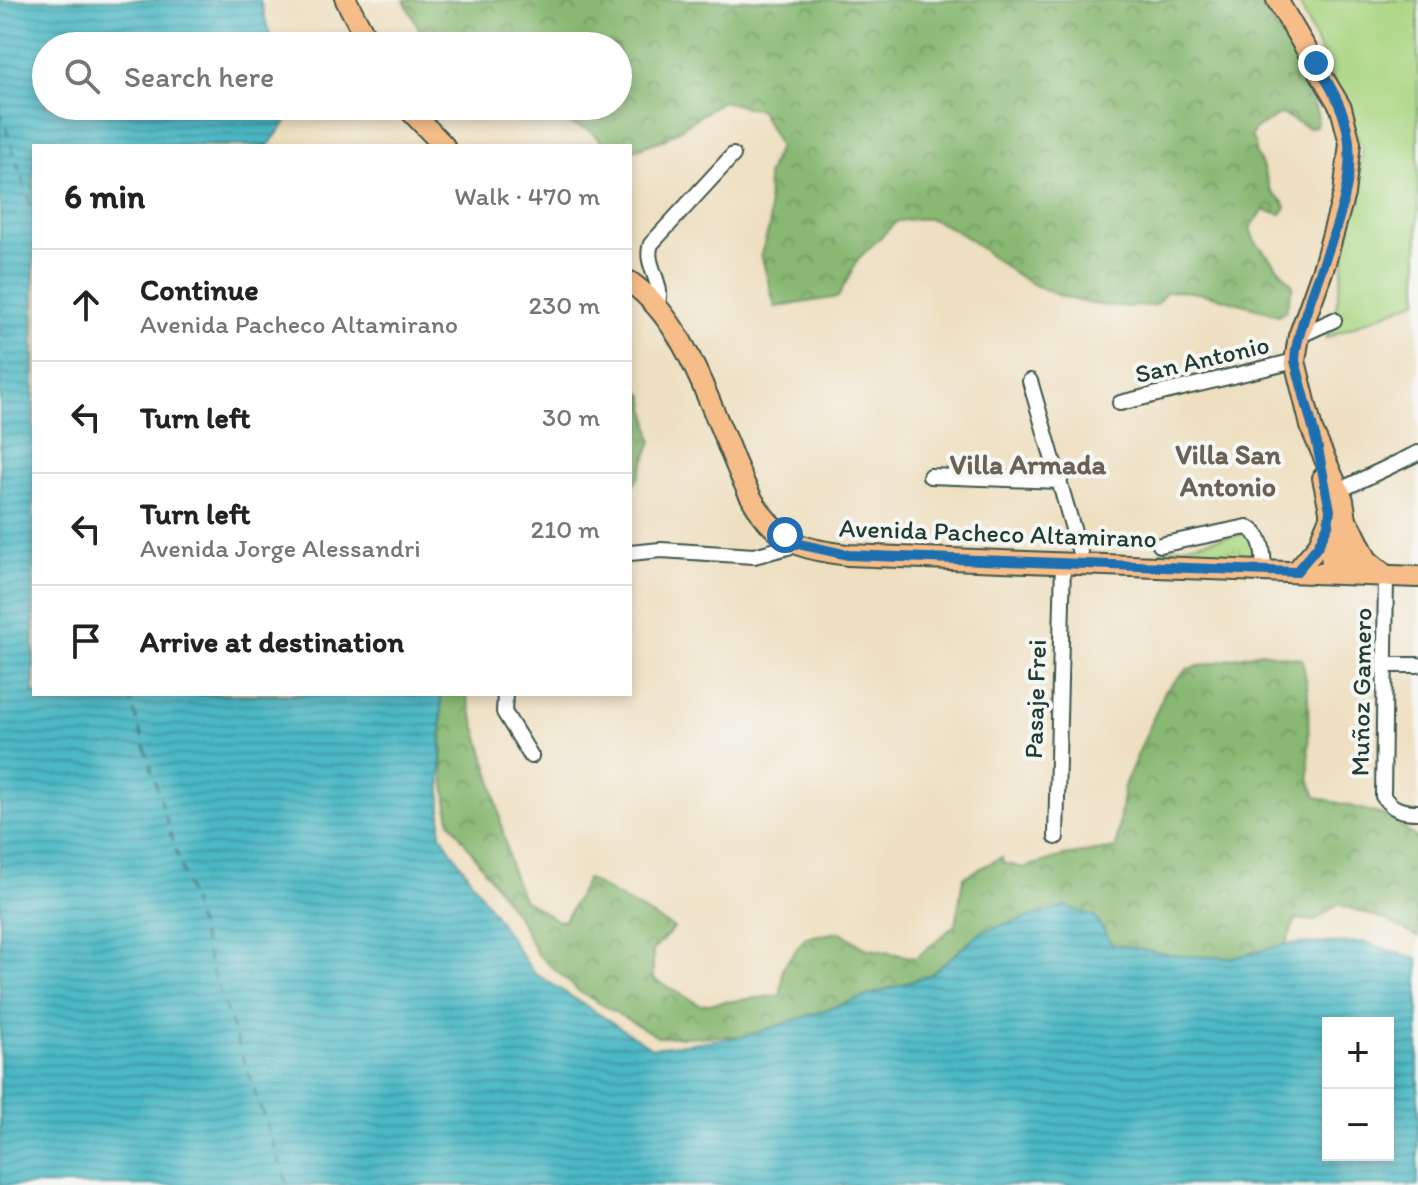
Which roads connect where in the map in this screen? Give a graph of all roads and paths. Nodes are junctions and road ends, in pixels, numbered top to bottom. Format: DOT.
graph roads {
  1 [pos="346,0"];
  2 [pos="1277,0"];
  3 [pos="363,32"];
  4 [pos="419,120"];
  5 [pos="442,144"];
  6 [pos="733,155"];
  7 [pos="632,284"];
  8 [pos="657,305"];
  9 [pos="1334,320"];
  10 [pos="1299,336"];
  11 [pos="1295,361"];
  12 [pos="1030,381"];
  13 [pos="1120,403"];
  14 [pos="1317,444"];
  15 [pos="1418,453"];
  16 [pos="930,476"];
  17 [pos="1060,481"];
  18 [pos="1340,490"];
  19 [pos="1338,511"];
  20 [pos="799,544"];
  21 [pos="1160,545"];
  22 [pos="632,553"];
  23 [pos="1073,562"];
  24 [pos="1264,571"];
  25 [pos="1296,572"];
  26 [pos="1341,574"];
  27 [pos="1386,576"];
  28 [pos="1418,577"];
  29 [pos="1387,665"];
  30 [pos="1418,665"];
  31 [pos="505,696"];
  32 [pos="531,756"];
  33 [pos="1418,812"];
  34 [pos="1056,837"];
  1 -- 3 [label="main road"];
  2 -- 10 [label="main road"];
  4 -- 5 [label="main road"];
  6 -- 8 [label="street"];
  7 -- 8 [label="main road, Avenida Pacheco Altamirano"];
  8 -- 20 [label="main road, Avenida Pacheco Altamirano"];
  9 -- 10 [label="street"];
  10 -- 11 [label="main road"];
  11 -- 13 [label="street, San Antonio"];
  11 -- 14 [label="main road"];
  12 -- 17 [label="street, Pasaje Frei"];
  14 -- 18 [label="main road"];
  14 -- 19 [label="main road"];
  15 -- 18 [label="street"];
  16 -- 17 [label="street"];
  17 -- 23 [label="street, Pasaje Frei"];
  18 -- 19 [label="main road"];
  19 -- 25 [label="main road"];
  19 -- 26 [label="main road"];
  19 -- 27 [label="main road"];
  20 -- 22 [label="street"];
  20 -- 23 [label="main road, Avenida Pacheco Altamirano"];
  21 -- 24 [label="street"];
  23 -- 24 [label="main road, Avenida Pacheco Altamirano"];
  23 -- 34 [label="street, Pasaje Frei"];
  24 -- 25 [label="main road, Avenida Pacheco Altamirano"];
  25 -- 26 [label="main road, Avenida Pacheco Altamirano"];
  26 -- 27 [label="main road, Avenida Pacheco Altamirano"];
  27 -- 28 [label="main road, Avenida Pacheco Altamirano"];
  27 -- 29 [label="street, Muñoz Gamero"];
  29 -- 30 [label="street"];
  29 -- 33 [label="street, Muñoz Gamero"];
  31 -- 32 [label="street"];
}
